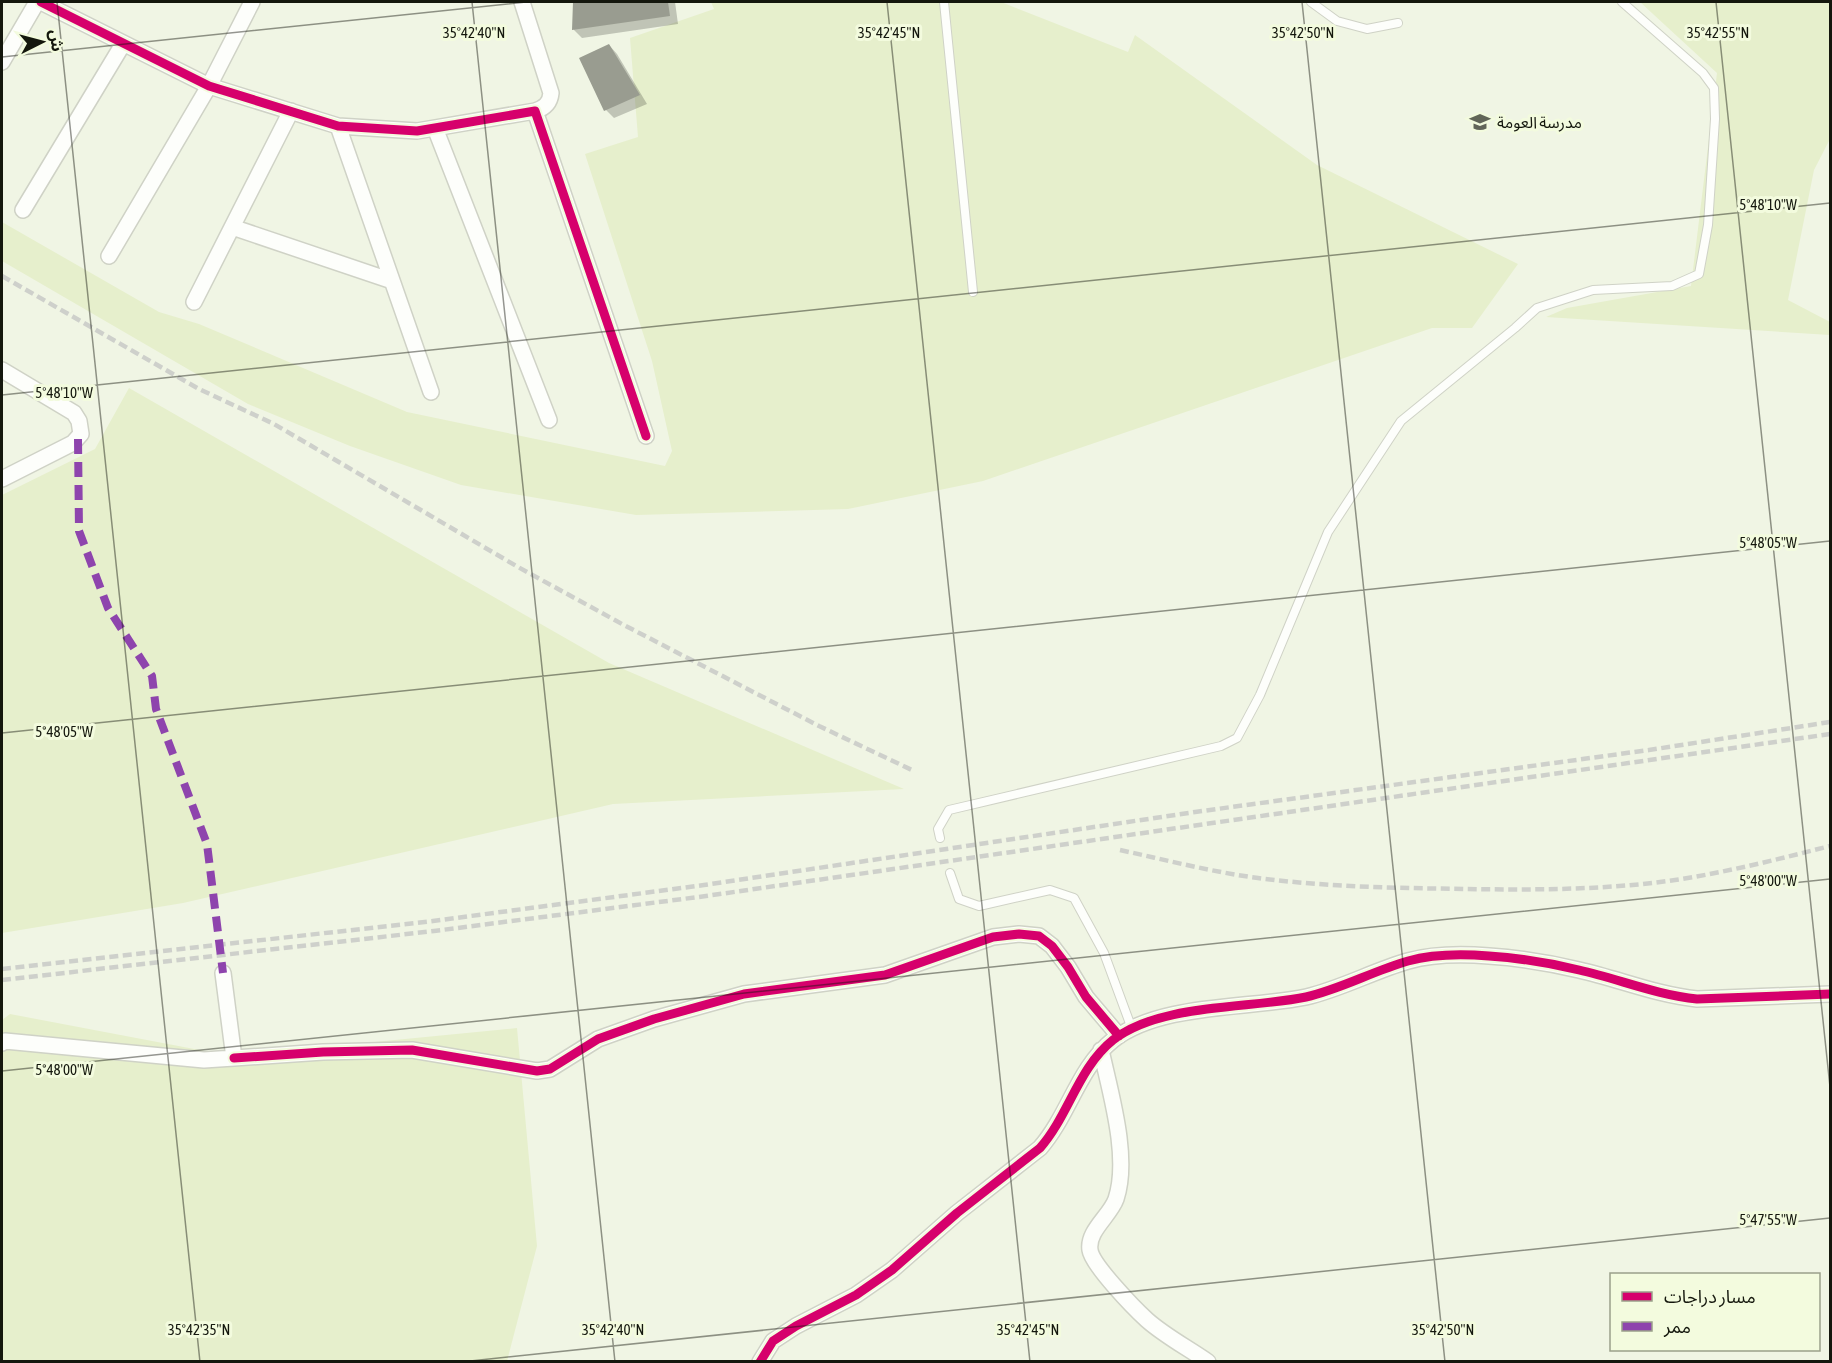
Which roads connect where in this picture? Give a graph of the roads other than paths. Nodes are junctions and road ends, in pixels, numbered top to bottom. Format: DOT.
graph roads {
  1 [pos="39,2"];
  2 [pos="252,2"];
  3 [pos="522,2"];
  4 [pos="944,2"];
  5 [pos="1311,2"];
  6 [pos="1622,2"];
  7 [pos="1398,23"];
  8 [pos="123,44"];
  9 [pos="2,62"];
  10 [pos="209,86"];
  11 [pos="291,111"];
  12 [pos="535,111"];
  13 [pos="338,126"];
  14 [pos="435,128"];
  15 [pos="23,210"];
  16 [pos="232,227"];
  17 [pos="109,256"];
  18 [pos="392,282"];
  19 [pos="973,292"];
  20 [pos="194,302"];
  21 [pos="2,370"];
  22 [pos="431,392"];
  23 [pos="549,420"];
  24 [pos="646,436"];
  25 [pos="2,479"];
  26 [pos="940,838"];
  27 [pos="950,873"];
  28 [pos="223,973"];
  29 [pos="1830,994"];
  30 [pos="1125,1033"];
  31 [pos="2,1043"];
  32 [pos="1101,1050"];
  33 [pos="234,1058"];
  34 [pos="760,1362"];
  35 [pos="1208,1362"];
  1 -- 8 [label="street"];
  1 -- 9 [label="street"];
  2 -- 10 [label="street"];
  3 -- 12 [label="street"];
  4 -- 19 [label="lane"];
  5 -- 7 [label="lane"];
  6 -- 26 [label="lane"];
  8 -- 10 [label="street"];
  8 -- 15 [label="street"];
  10 -- 11 [label="street"];
  10 -- 17 [label="street"];
  11 -- 13 [label="street"];
  11 -- 16 [label="street"];
  12 -- 14 [label="street"];
  12 -- 24 [label="street"];
  13 -- 14 [label="street"];
  13 -- 18 [label="street"];
  14 -- 23 [label="street"];
  16 -- 18 [label="street"];
  16 -- 20 [label="street"];
  18 -- 22 [label="street"];
  21 -- 25 [label="street"];
  27 -- 30 [label="lane"];
  28 -- 33 [label="street"];
  29 -- 30 [label="street"];
  30 -- 32 [label="street"];
  30 -- 33 [label="street"];
  31 -- 33 [label="street"];
  32 -- 34 [label="street"];
  32 -- 35 [label="street"];
}
